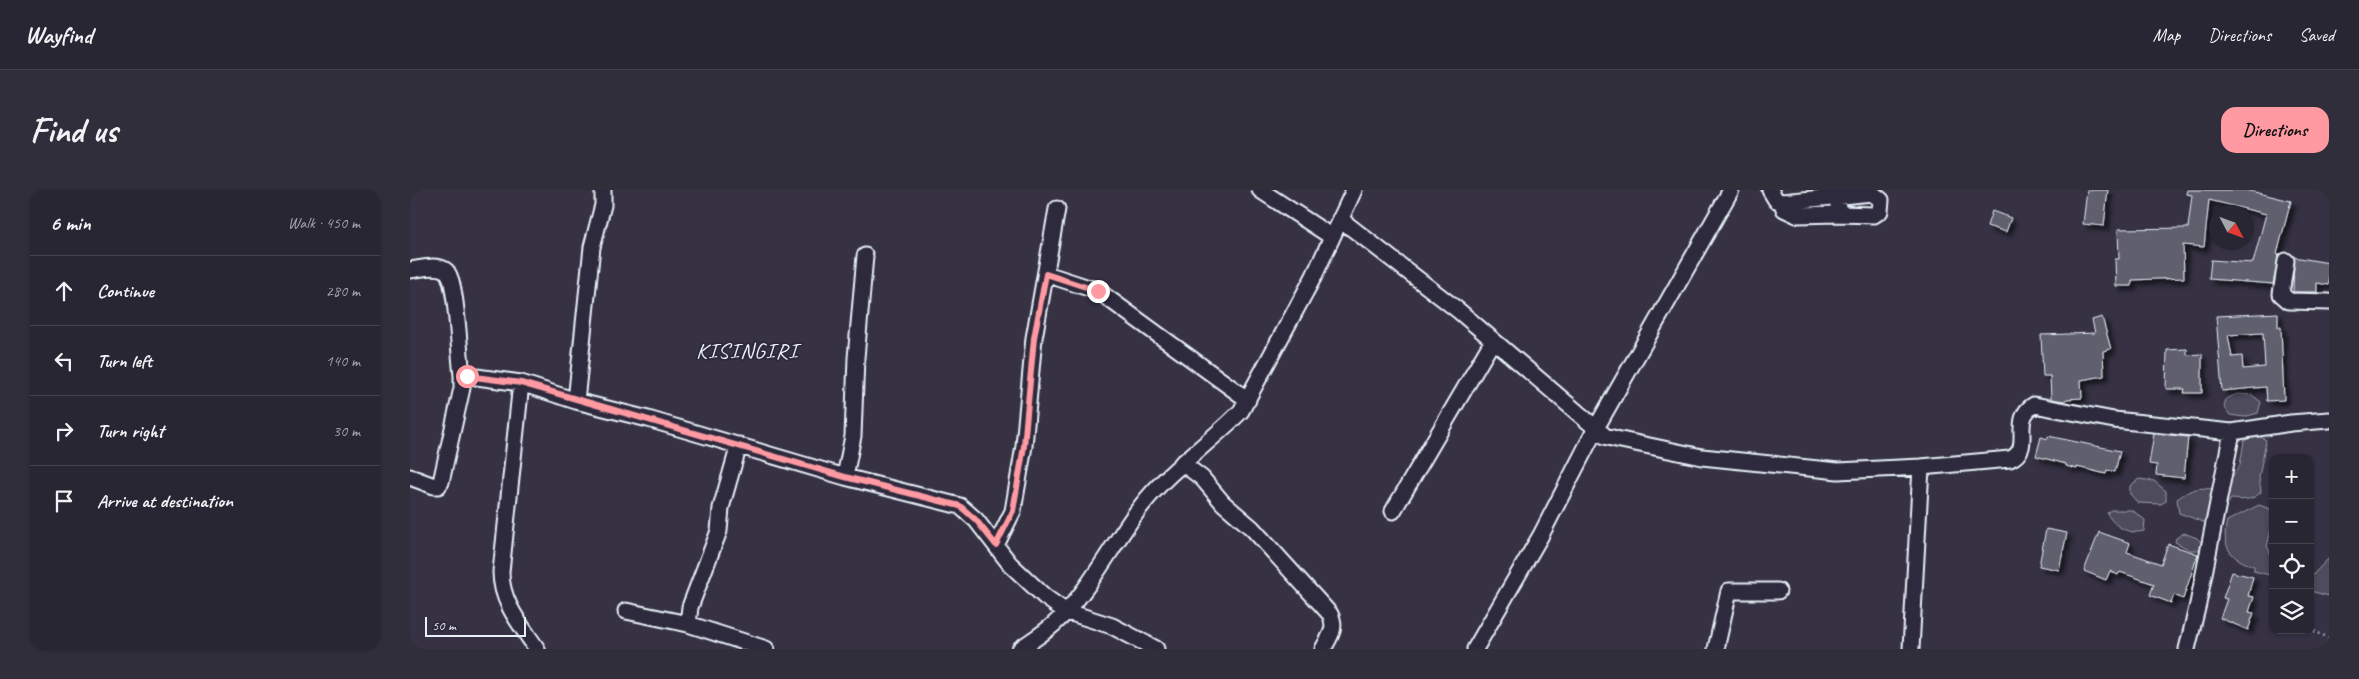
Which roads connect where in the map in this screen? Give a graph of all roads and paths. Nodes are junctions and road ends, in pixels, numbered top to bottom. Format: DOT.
graph roads {
  1 [pos="603,190"];
  2 [pos="1260,190"];
  3 [pos="1354,190"];
  4 [pos="1731,190"];
  5 [pos="1770,190"];
  6 [pos="1837,197"];
  7 [pos="1782,202"];
  8 [pos="1057,209"];
  9 [pos="1838,214"];
  10 [pos="1340,219"];
  11 [pos="1332,237"];
  12 [pos="865,256"];
  13 [pos="2286,260"];
  14 [pos="410,270"];
  15 [pos="1046,274"];
  16 [pos="2329,302"];
  17 [pos="1492,342"];
  18 [pos="462,375"];
  19 [pos="521,383"];
  20 [pos="1248,400"];
  21 [pos="576,401"];
  22 [pos="2329,420"];
  23 [pos="1596,428"];
  24 [pos="2232,432"];
  25 [pos="738,445"];
  26 [pos="1182,463"];
  27 [pos="1921,468"];
  28 [pos="410,477"];
  29 [pos="845,477"];
  30 [pos="1393,511"];
  31 [pos="996,545"];
  32 [pos="1778,591"];
  33 [pos="626,611"];
  34 [pos="1065,612"];
  35 [pos="688,624"];
  36 [pos="2314,631"];
  37 [pos="2329,639"];
  38 [pos="537,649"];
  39 [pos="766,649"];
  40 [pos="1020,649"];
  41 [pos="1156,649"];
  42 [pos="1324,649"];
  43 [pos="1475,649"];
  44 [pos="1716,649"];
  45 [pos="1911,649"];
  46 [pos="2187,649"];
  47 [pos="2324,649"];
  1 -- 21 [label="street"];
  2 -- 11 [label="street"];
  3 -- 10 [label="street"];
  4 -- 23 [label="street"];
  5 -- 7 [label="street"];
  6 -- 7 [label="street"];
  6 -- 9 [label="street"];
  6 -- 9 [label="street"];
  7 -- 9 [label="street"];
  8 -- 15 [label="street"];
  10 -- 11 [label="street"];
  10 -- 17 [label="street"];
  11 -- 20 [label="street"];
  12 -- 29 [label="street"];
  13 -- 16 [label="street"];
  14 -- 18 [label="street"];
  15 -- 20 [label="street"];
  15 -- 31 [label="street"];
  17 -- 23 [label="street"];
  17 -- 30 [label="street"];
  18 -- 19 [label="street"];
  18 -- 28 [label="street"];
  19 -- 21 [label="street"];
  19 -- 38 [label="street"];
  20 -- 26 [label="street"];
  21 -- 25 [label="street"];
  22 -- 24 [label="street"];
  23 -- 27 [label="street"];
  23 -- 43 [label="street"];
  24 -- 27 [label="street"];
  24 -- 46 [label="street"];
  25 -- 29 [label="street"];
  25 -- 35 [label="street"];
  26 -- 34 [label="street"];
  26 -- 42 [label="street"];
  27 -- 45 [label="street"];
  29 -- 31 [label="street"];
  31 -- 34 [label="street"];
  32 -- 44 [label="street"];
  33 -- 35 [label="street"];
  34 -- 40 [label="street"];
  34 -- 41 [label="street"];
  35 -- 39 [label="street"];
  36 -- 37 [label="path"];
  37 -- 47 [label="path"];
}
